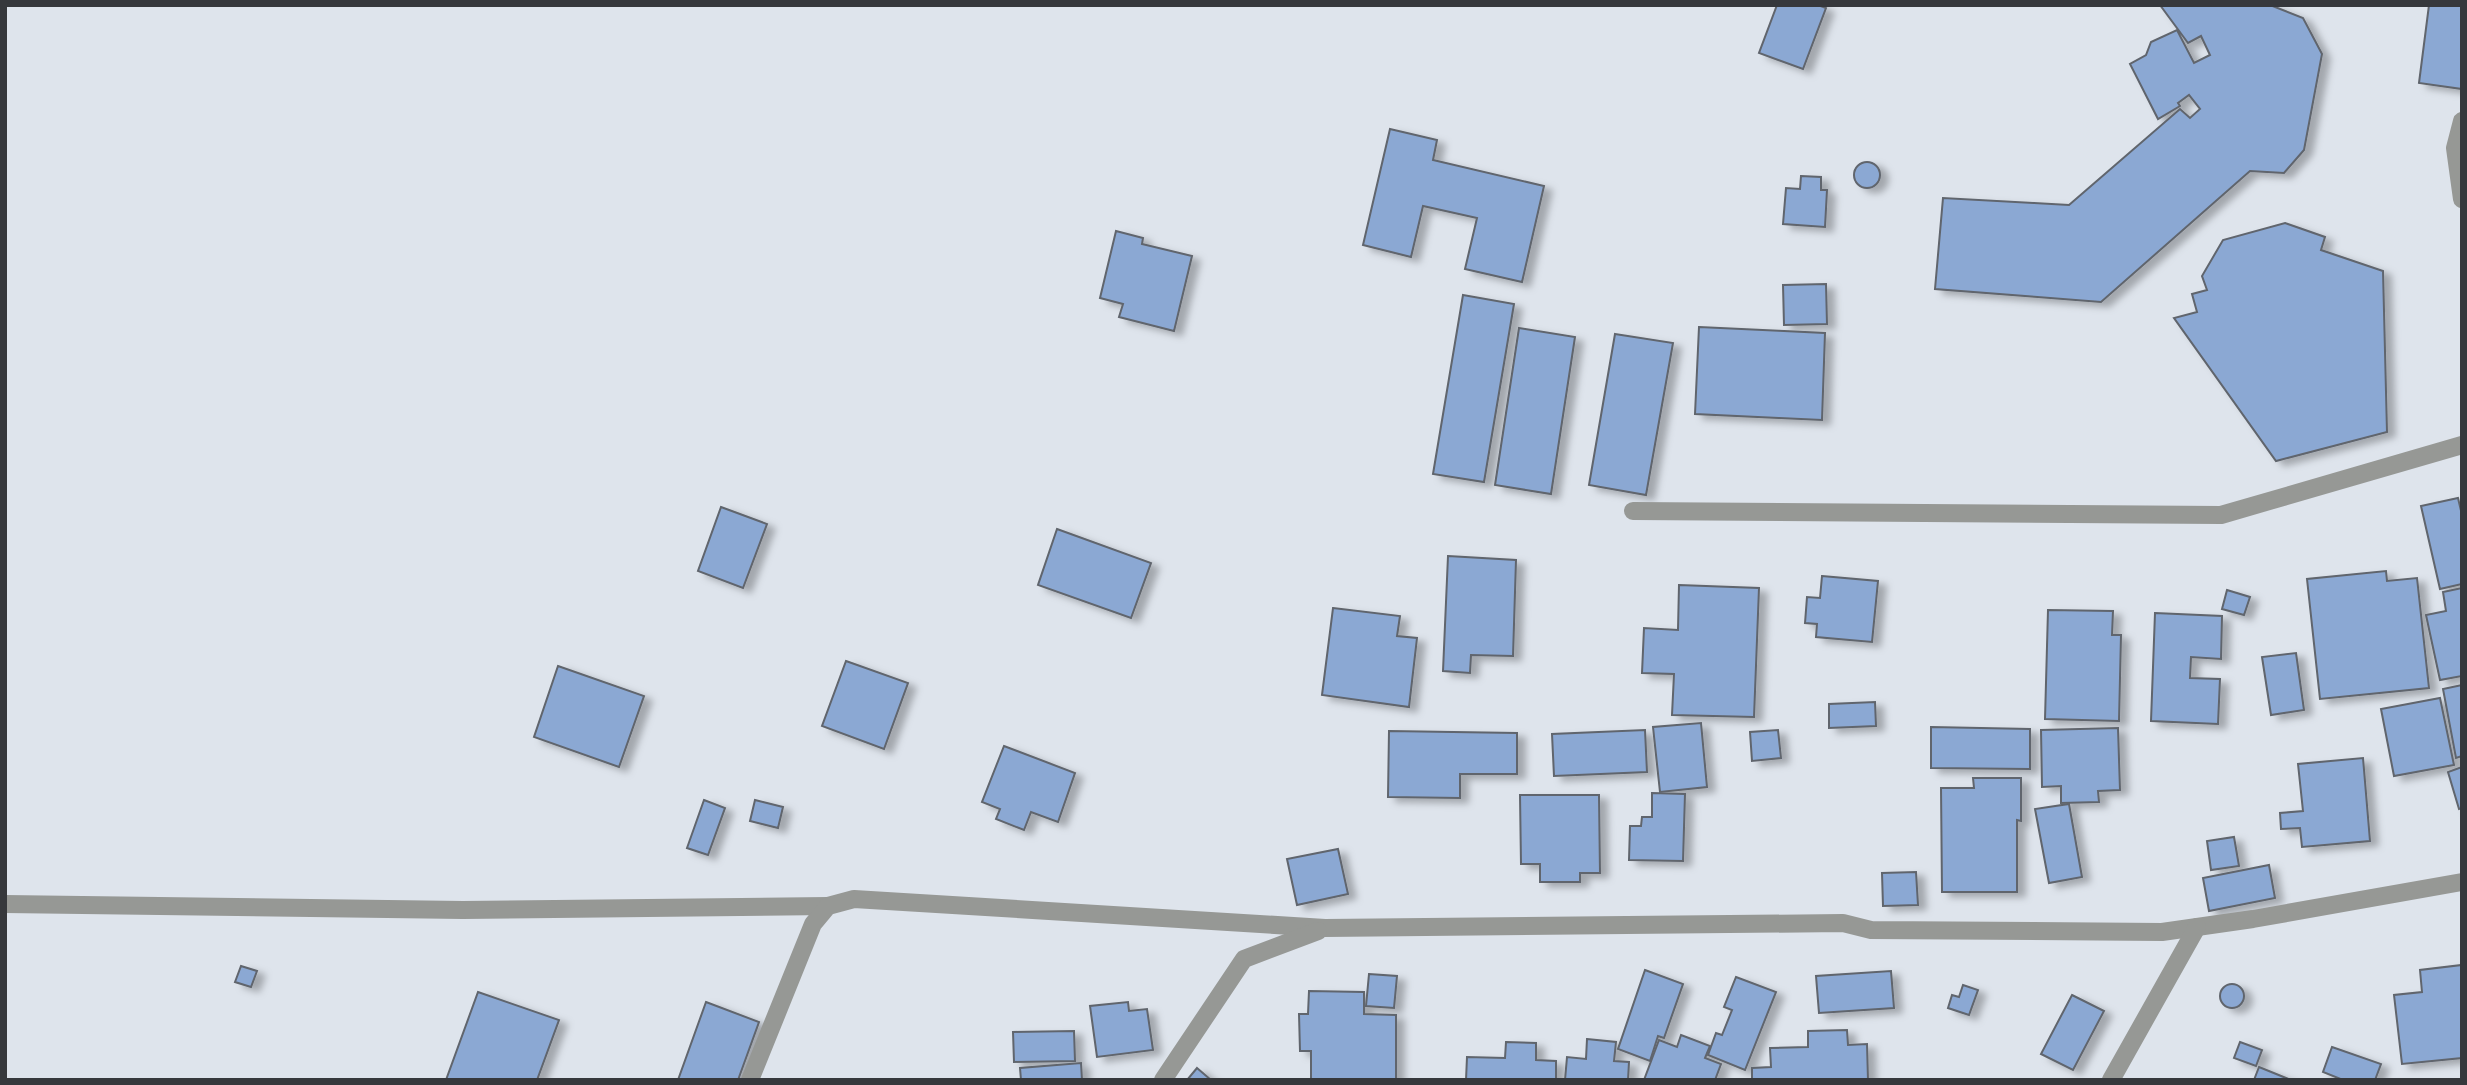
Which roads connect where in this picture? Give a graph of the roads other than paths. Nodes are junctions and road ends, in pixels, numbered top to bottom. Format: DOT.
graph roads {
  1 [pos="2462,121"];
  2 [pos="2462,199"];
  3 [pos="2462,445"];
  4 [pos="1633,512"];
  5 [pos="2462,882"];
  6 [pos="5,904"];
  7 [pos="828,906"];
  8 [pos="2197,927"];
  9 [pos="1325,928"];
  10 [pos="750,1080"];
  11 [pos="1163,1080"];
  12 [pos="2111,1080"];
  1 -- 2 [label="street"];
  3 -- 4 [label="street"];
  5 -- 8 [label="street"];
  6 -- 7 [label="street"];
  7 -- 9 [label="street"];
  7 -- 10 [label="street"];
  8 -- 9 [label="street"];
  8 -- 12 [label="street"];
  9 -- 11 [label="street"];
}
